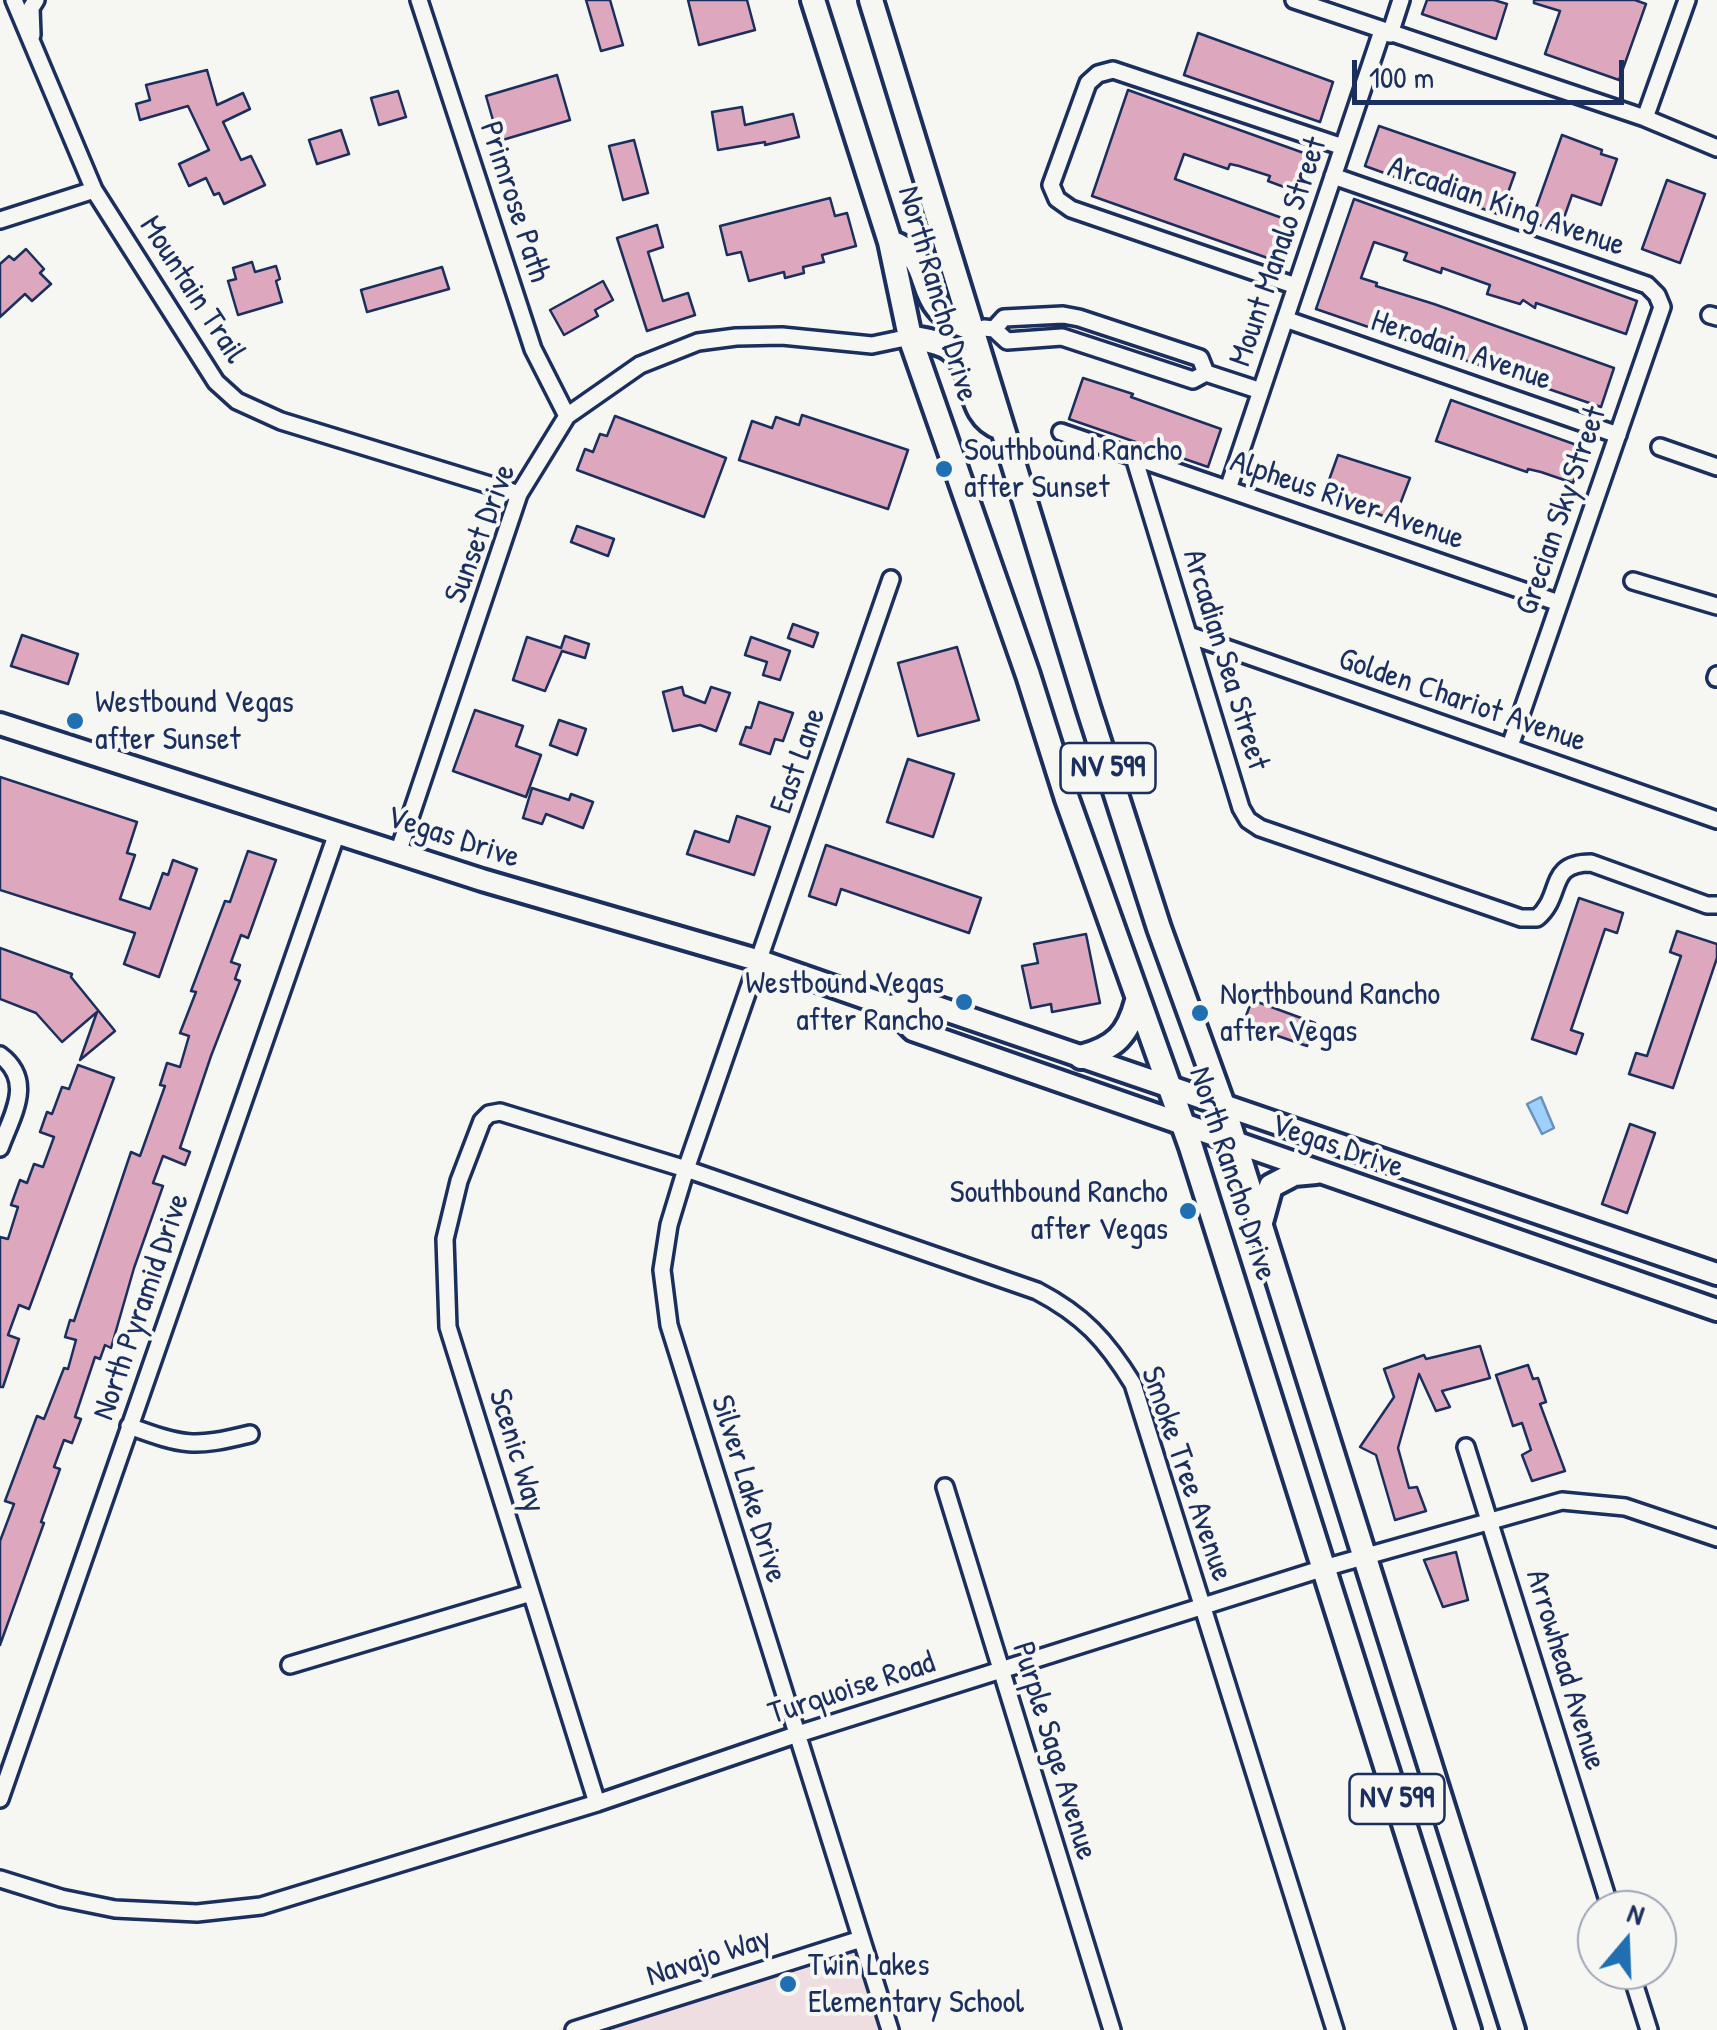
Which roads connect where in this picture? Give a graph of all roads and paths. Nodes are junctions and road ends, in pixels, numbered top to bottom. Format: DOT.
graph roads {
  1 [pos="14,0"];
  2 [pos="36,0"];
  3 [pos="419,0"];
  4 [pos="813,0"];
  5 [pos="871,0"];
  6 [pos="1294,0"];
  7 [pos="1402,0"];
  8 [pos="1686,0"];
  9 [pos="1386,32"];
  10 [pos="32,44"];
  11 [pos="1645,118"];
  12 [pos="1343,147"];
  13 [pos="1717,148"];
  14 [pos="1333,176"];
  15 [pos="94,190"];
  16 [pos="0,220"];
  17 [pos="890,242"];
  18 [pos="1296,286"];
  19 [pos="1657,295"];
  20 [pos="1286,320"];
  21 [pos="983,328"];
  22 [pos="910,337"];
  23 [pos="1206,372"];
  24 [pos="1261,391"];
  25 [pos="567,416"];
  26 [pos="1002,428"];
  27 [pos="1061,432"];
  28 [pos="1618,434"];
  29 [pos="1660,447"];
  30 [pos="1134,457"];
  31 [pos="1717,466"];
  32 [pos="1228,490"];
  33 [pos="519,494"];
  34 [pos="891,579"];
  35 [pos="1634,581"];
  36 [pos="1559,603"];
  37 [pos="1717,606"];
  38 [pos="1189,636"];
  39 [pos="0,724"];
  40 [pos="1510,746"];
  41 [pos="1717,820"];
  42 [pos="337,833"];
  43 [pos="398,852"];
  44 [pos="1717,905"];
  45 [pos="760,962"];
  46 [pos="1137,1001"];
  47 [pos="888,1006"];
  48 [pos="1081,1056"];
  49 [pos="7,1060"];
  50 [pos="1170,1087"];
  51 [pos="1223,1105"];
  52 [pos="489,1114"];
  53 [pos="1182,1125"];
  54 [pos="1234,1143"];
  55 [pos="0,1148"];
  56 [pos="686,1169"];
  57 [pos="1316,1172"];
  58 [pos="1260,1225"];
  59 [pos="1717,1274"];
  60 [pos="1717,1310"];
  61 [pos="129,1426"];
  62 [pos="250,1434"];
  63 [pos="1466,1447"];
  64 [pos="946,1487"];
  65 [pos="1489,1522"];
  66 [pos="1717,1538"];
  67 [pos="1364,1556"];
  68 [pos="1324,1568"];
  69 [pos="531,1594"];
  70 [pos="1202,1606"];
  71 [pos="290,1665"];
  72 [pos="1000,1670"];
  73 [pos="795,1736"];
  74 [pos="0,1799"];
  75 [pos="597,1804"];
  76 [pos="0,1879"];
  77 [pos="1606,1890"];
  78 [pos="861,1939"];
  79 [pos="1636,1990"];
  80 [pos="574,2030"];
  81 [pos="890,2030"];
  82 [pos="1112,2030"];
  83 [pos="1335,2030"];
  84 [pos="1469,2030"];
  85 [pos="1513,2030"];
  86 [pos="1649,2030"];
  1 -- 10 [label="street, Mountain Trail"];
  2 -- 10 [label="street"];
  3 -- 25 [label="street, Primrose Path"];
  4 -- 17 [label="main road, North Rancho Drive / NV 599"];
  5 -- 21 [label="main road, North Rancho Drive / NV 599"];
  6 -- 9 [label="street"];
  7 -- 9 [label="street, Mount Manalo Street"];
  8 -- 11 [label="street"];
  9 -- 11 [label="street"];
  9 -- 12 [label="street, Mount Manalo Street"];
  10 -- 15 [label="street, Mountain Trail"];
  11 -- 13 [label="street"];
  12 -- 14 [label="street, Mount Manalo Street"];
  12 -- 18 [label="street"];
  14 -- 18 [label="street, Mount Manalo Street"];
  14 -- 19 [label="street, Arcadian King Avenue"];
  15 -- 16 [label="street"];
  15 -- 33 [label="street, Mountain Trail"];
  17 -- 21 [label="main road"];
  17 -- 22 [label="main road, North Rancho Drive / NV 599"];
  18 -- 20 [label="street, Mount Manalo Street"];
  19 -- 28 [label="street, Grecian Sky Street"];
  20 -- 24 [label="street, Mount Manalo Street"];
  20 -- 28 [label="street, Herodain Avenue"];
  21 -- 23 [label="street"];
  21 -- 23 [label="street"];
  21 -- 26 [label="main road, North Rancho Drive / NV 599"];
  22 -- 25 [label="street, Sunset Drive"];
  22 -- 26 [label="main road"];
  22 -- 46 [label="main road, North Rancho Drive / NV 599"];
  23 -- 24 [label="street"];
  24 -- 32 [label="street, Mount Manalo Street"];
  25 -- 33 [label="street, Sunset Drive"];
  26 -- 51 [label="main road, North Rancho Drive / NV 599"];
  27 -- 30 [label="street, Alpheus River Avenue"];
  28 -- 36 [label="street, Grecian Sky Street"];
  29 -- 31 [label="street"];
  30 -- 32 [label="street, Alpheus River Avenue"];
  30 -- 38 [label="street, Arcadian Sea Street"];
  32 -- 36 [label="street, Alpheus River Avenue"];
  33 -- 43 [label="street, Sunset Drive"];
  34 -- 45 [label="street, East Lane"];
  35 -- 37 [label="street"];
  36 -- 40 [label="street, Grecian Sky Street"];
  38 -- 40 [label="street, Golden Chariot Avenue"];
  38 -- 44 [label="street, Arcadian Sea Street"];
  39 -- 42 [label="main road, Vegas Drive"];
  40 -- 41 [label="street, Golden Chariot Avenue"];
  42 -- 43 [label="main road, Vegas Drive"];
  42 -- 61 [label="street, North Pyramid Drive"];
  43 -- 45 [label="main road, Vegas Drive"];
  45 -- 47 [label="main road, Vegas Drive"];
  45 -- 56 [label="street, Silver Lake Drive"];
  46 -- 48 [label="main road"];
  46 -- 50 [label="main road, North Rancho Drive / NV 599"];
  47 -- 48 [label="main road, Vegas Drive"];
  47 -- 53 [label="main road, Vegas Drive"];
  48 -- 50 [label="main road, Vegas Drive"];
  49 -- 55 [label="street"];
  50 -- 51 [label="main road, Vegas Drive"];
  50 -- 53 [label="main road, North Rancho Drive / NV 599"];
  51 -- 54 [label="main road, North Rancho Drive / NV 599"];
  51 -- 59 [label="main road, Vegas Drive"];
  52 -- 56 [label="street, Smoke Tree Avenue"];
  52 -- 69 [label="street, Scenic Way"];
  53 -- 54 [label="main road, Vegas Drive"];
  53 -- 68 [label="main road, North Rancho Drive / NV 599"];
  54 -- 57 [label="main road, Vegas Drive"];
  54 -- 58 [label="main road, North Rancho Drive / NV 599"];
  56 -- 70 [label="street, Smoke Tree Avenue"];
  56 -- 73 [label="street, Silver Lake Drive"];
  57 -- 58 [label="main road"];
  57 -- 60 [label="main road, Vegas Drive"];
  58 -- 67 [label="main road, North Rancho Drive / NV 599"];
  61 -- 62 [label="street"];
  61 -- 74 [label="street, North Pyramid Drive"];
  63 -- 65 [label="street, Arrowhead Avenue"];
  64 -- 72 [label="street, Purple Sage Avenue"];
  65 -- 66 [label="street, Turquoise Road"];
  65 -- 67 [label="street, Turquoise Road"];
  65 -- 77 [label="street, Arrowhead Avenue"];
  67 -- 68 [label="street, Turquoise Road"];
  67 -- 85 [label="main road, North Rancho Drive / NV 599"];
  68 -- 70 [label="street, Turquoise Road"];
  68 -- 84 [label="main road, North Rancho Drive / NV 599"];
  69 -- 71 [label="street"];
  69 -- 75 [label="street, Scenic Way"];
  70 -- 72 [label="street, Turquoise Road"];
  70 -- 83 [label="street, Smoke Tree Avenue"];
  72 -- 73 [label="street, Turquoise Road"];
  72 -- 82 [label="street, Purple Sage Avenue"];
  73 -- 75 [label="street, Turquoise Road"];
  73 -- 78 [label="street, Silver Lake Drive"];
  75 -- 76 [label="street, Turquoise Road"];
  78 -- 80 [label="street, Navajo Way"];
  78 -- 81 [label="street, Silver Lake Drive"];
  79 -- 86 [label="street"];
}
